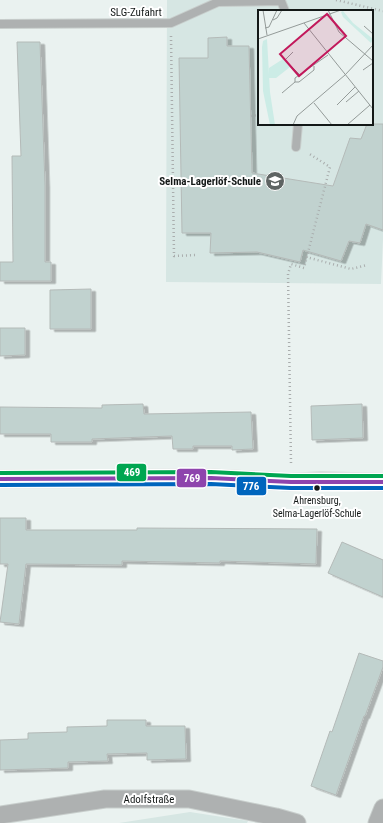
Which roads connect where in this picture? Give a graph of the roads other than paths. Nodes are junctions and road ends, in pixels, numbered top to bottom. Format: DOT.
graph roads {
  1 [pos="284,10"];
  2 [pos="0,24"];
  3 [pos="298,125"];
  4 [pos="296,147"];
  5 [pos="0,479"];
  6 [pos="383,482"];
  7 [pos="383,808"];
  8 [pos="0,815"];
  9 [pos="297,823"];
  10 [pos="377,823"];
  1 -- 2 [label="lane, SLG-Zufahrt"];
  3 -- 4 [label="lane"];
  5 -- 6 [label="street"];
  7 -- 10 [label="street"];
  8 -- 9 [label="street, Adolfstraße"];
}
